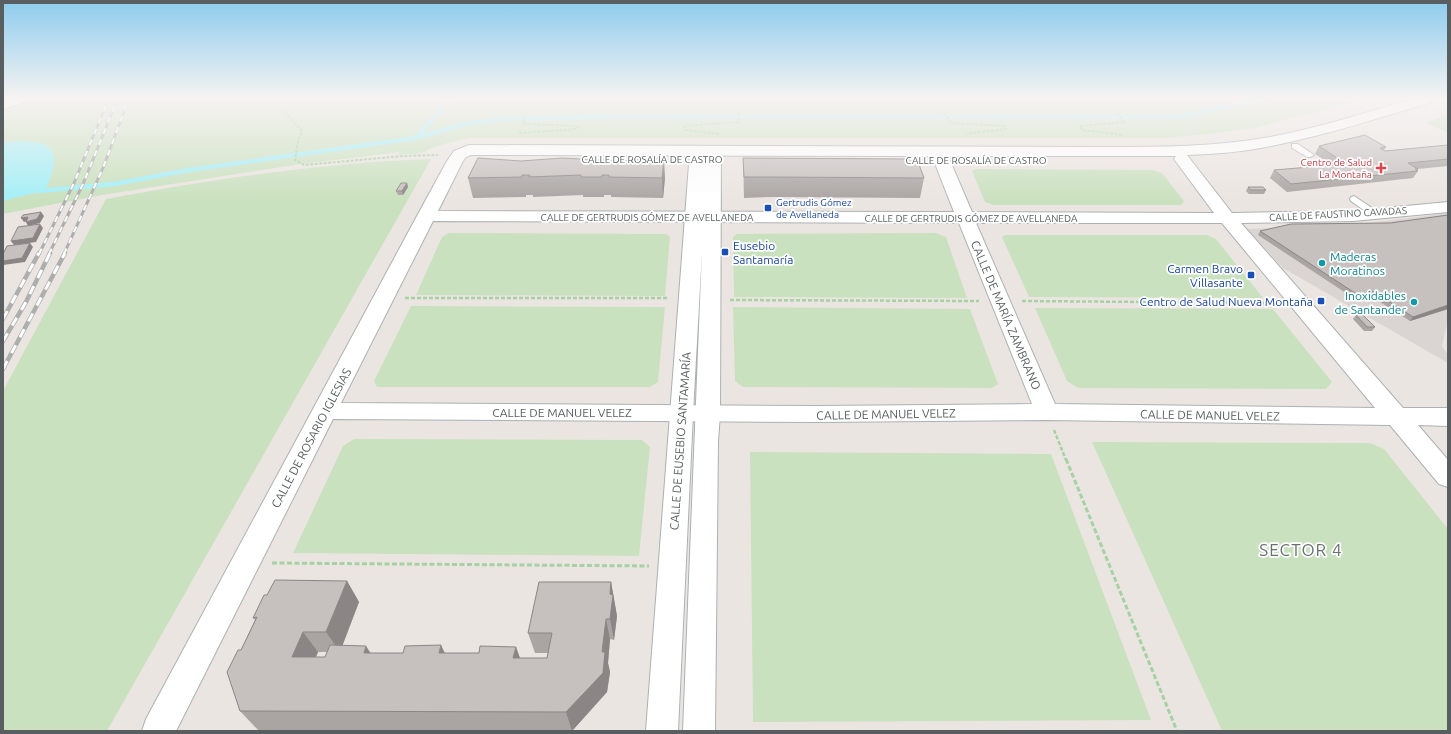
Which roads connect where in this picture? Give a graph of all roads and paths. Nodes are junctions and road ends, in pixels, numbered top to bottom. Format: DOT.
graph roads {
  1 [pos="302,132"];
  2 [pos="527,132"];
  3 [pos="705,132"];
  4 [pos="983,132"];
  5 [pos="1101,132"];
  6 [pos="1312,132"];
  7 [pos="1347,132"];
  8 [pos="516,133"];
  9 [pos="721,134"];
  10 [pos="963,135"];
  11 [pos="1124,135"];
  12 [pos="1295,146"];
  13 [pos="705,155"];
  14 [pos="1310,155"];
  15 [pos="940,156"];
  16 [pos="460,157"];
  17 [pos="1182,159"];
  18 [pos="1354,199"];
  19 [pos="1448,207"];
  20 [pos="1375,214"];
  21 [pos="426,216"];
  22 [pos="703,217"];
  23 [pos="966,218"];
  24 [pos="1228,218"];
  25 [pos="385,298"];
  26 [pos="689,298"];
  27 [pos="325,411"];
  28 [pos="1047,412"];
  29 [pos="681,413"];
  30 [pos="708,414"];
  31 [pos="1398,417"];
  32 [pos="1448,417"];
  33 [pos="1448,477"];
  34 [pos="246,563"];
  35 [pos="672,566"];
  36 [pos="158,731"];
  37 [pos="662,731"];
  38 [pos="699,731"];
  39 [pos="1177,731"];
  1 -- 16 [label="path"];
  2 -- 8 [label="path"];
  3 -- 9 [label="path"];
  4 -- 10 [label="path"];
  5 -- 11 [label="path"];
  6 -- 15 [label="street, CALLE DE ROSALÍA DE CASTRO"];
  7 -- 12 [label="street, CALLE DE ROSALÍA DE CASTRO"];
  12 -- 14 [label="lane"];
  12 -- 17 [label="street, CALLE DE ROSALÍA DE CASTRO"];
  13 -- 15 [label="street, CALLE DE ROSALÍA DE CASTRO"];
  13 -- 16 [label="street, CALLE DE ROSALÍA DE CASTRO"];
  13 -- 16 [label="street, CALLE DE ROSALÍA DE CASTRO"];
  13 -- 22 [label="street, CALLE DE EUSEBIO SANTAMARÍA"];
  15 -- 17 [label="street, CALLE DE ROSALÍA DE CASTRO"];
  15 -- 23 [label="street, CALLE DE MARÍA ZAMBRANO"];
  16 -- 21 [label="street, CALLE DE ROSARIO IGLESIAS"];
  17 -- 24 [label="street"];
  18 -- 20 [label="lane"];
  19 -- 20 [label="street, CALLE DE FAUSTINO CAVADAS"];
  20 -- 24 [label="street, CALLE DE FAUSTINO CAVADAS"];
  21 -- 22 [label="street, CALLE DE GERTRUDIS GÓMEZ DE AVELLANEDA"];
  21 -- 25 [label="street, CALLE DE ROSARIO IGLESIAS"];
  22 -- 23 [label="street, CALLE DE GERTRUDIS GÓMEZ DE AVELLANEDA"];
  22 -- 26 [label="street, CALLE DE EUSEBIO SANTAMARÍA"];
  22 -- 30 [label="street, CALLE DE EUSEBIO SANTAMARÍA"];
  23 -- 24 [label="street, CALLE DE GERTRUDIS GÓMEZ DE AVELLANEDA"];
  23 -- 28 [label="street, CALLE DE MARÍA ZAMBRANO"];
  24 -- 31 [label="street"];
  25 -- 26 [label="path"];
  25 -- 27 [label="street, CALLE DE ROSARIO IGLESIAS"];
  26 -- 29 [label="street, CALLE DE EUSEBIO SANTAMARÍA"];
  27 -- 29 [label="street, CALLE DE MANUEL VELEZ"];
  27 -- 34 [label="street, CALLE DE ROSARIO IGLESIAS"];
  28 -- 30 [label="street, CALLE DE MANUEL VELEZ"];
  28 -- 31 [label="street, CALLE DE MANUEL VELEZ"];
  28 -- 39 [label="path"];
  29 -- 30 [label="street, CALLE DE MANUEL VELEZ"];
  29 -- 35 [label="street, CALLE DE EUSEBIO SANTAMARÍA"];
  30 -- 38 [label="street, CALLE DE EUSEBIO SANTAMARÍA"];
  31 -- 32 [label="street, CALLE DE MANUEL VELEZ"];
  31 -- 33 [label="street"];
  34 -- 35 [label="path"];
  34 -- 36 [label="street, CALLE DE ROSARIO IGLESIAS"];
  35 -- 37 [label="street, CALLE DE EUSEBIO SANTAMARÍA"];
}
